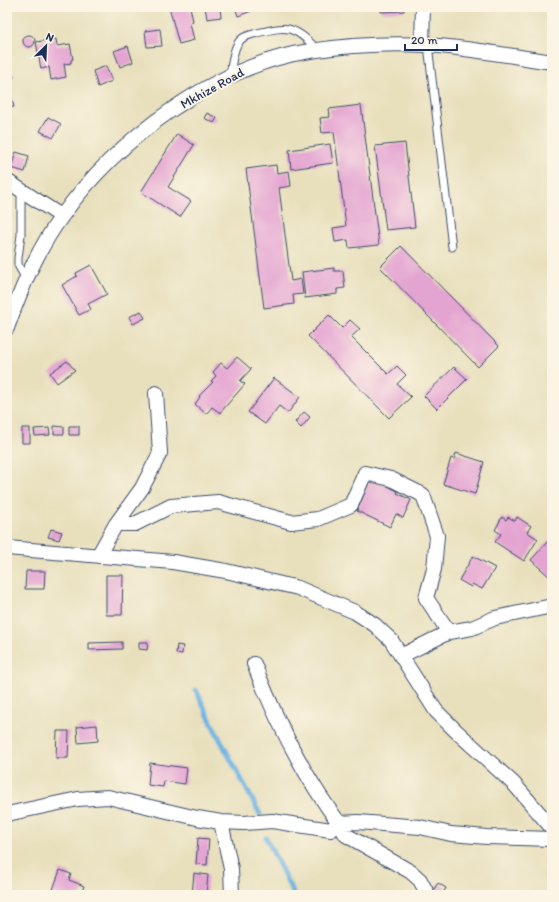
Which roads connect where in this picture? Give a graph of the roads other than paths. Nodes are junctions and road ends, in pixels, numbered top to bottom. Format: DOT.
graph roads {
  1 [pos="423,7"];
  2 [pos="425,45"];
  3 [pos="319,50"];
  4 [pos="552,62"];
  5 [pos="230,76"];
  6 [pos="7,181"];
  7 [pos="21,190"];
  8 [pos="61,216"];
  9 [pos="452,247"];
  10 [pos="26,279"];
  11 [pos="7,328"];
  12 [pos="156,392"];
  13 [pos="116,524"];
  14 [pos="7,548"];
  15 [pos="98,556"];
  16 [pos="552,606"];
  17 [pos="449,632"];
  18 [pos="401,656"];
  19 [pos="254,664"];
  20 [pos="7,814"];
  21 [pos="221,822"];
  22 [pos="339,823"];
  23 [pos="551,838"];
  24 [pos="232,895"];
  25 [pos="428,895"];
  1 -- 2 [label="street"];
  2 -- 3 [label="street, Mkhize Road"];
  2 -- 4 [label="street, Mkhize Road"];
  2 -- 9 [label="lane"];
  3 -- 5 [label="street, Mkhize Road"];
  3 -- 5 [label="lane"];
  5 -- 8 [label="street, Mkhize Road"];
  6 -- 7 [label="street"];
  7 -- 8 [label="street"];
  7 -- 10 [label="lane"];
  8 -- 10 [label="street, Mkhize Road"];
  10 -- 11 [label="street, Mkhize Road"];
  12 -- 13 [label="street"];
  13 -- 15 [label="street"];
  13 -- 17 [label="street"];
  14 -- 15 [label="street"];
  15 -- 18 [label="street"];
  16 -- 17 [label="street"];
  17 -- 18 [label="street"];
  18 -- 23 [label="street"];
  19 -- 22 [label="street"];
  20 -- 21 [label="street"];
  21 -- 22 [label="street"];
  21 -- 24 [label="street"];
  22 -- 23 [label="street"];
  22 -- 25 [label="street"];
}
